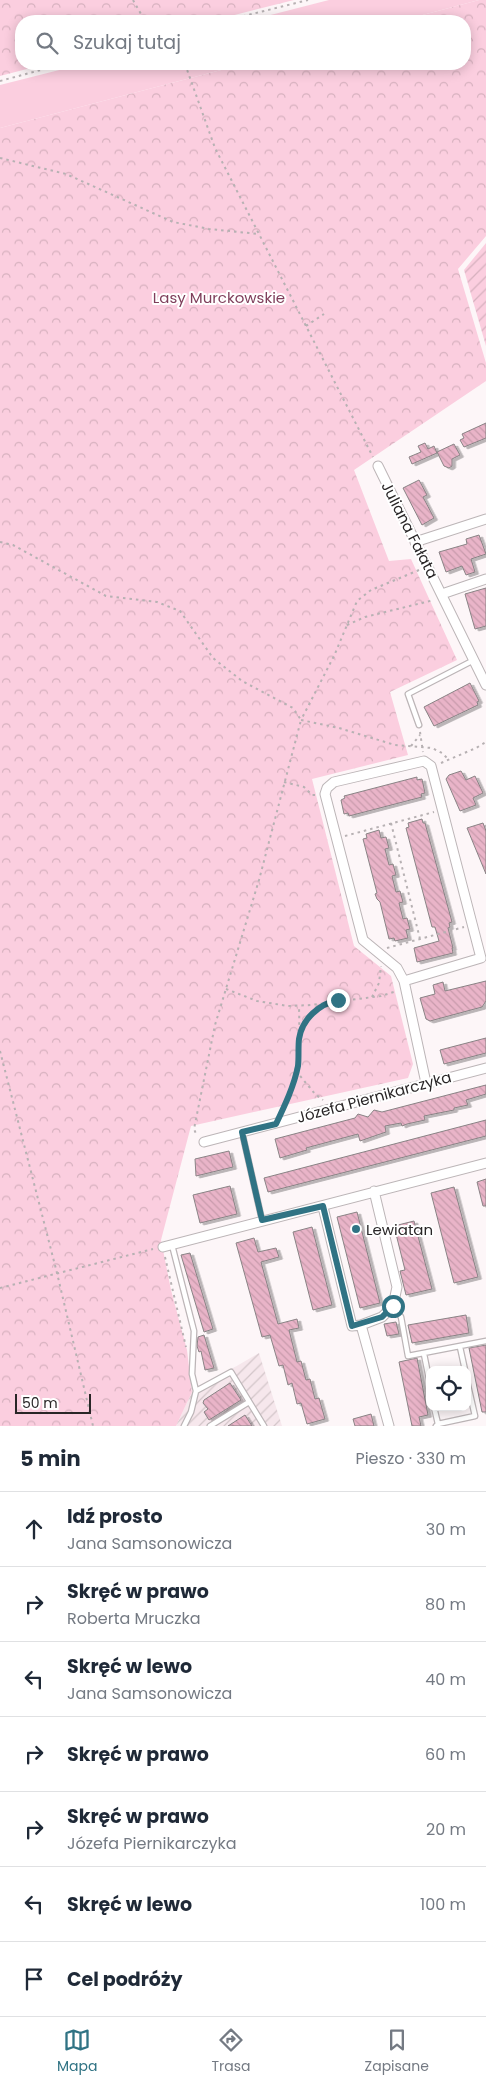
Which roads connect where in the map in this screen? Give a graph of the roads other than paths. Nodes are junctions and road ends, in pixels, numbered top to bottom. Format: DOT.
graph roads {
  1 [pos="378,466"];
  2 [pos="486,518"];
  3 [pos="415,542"];
  4 [pos="486,579"];
  5 [pos="443,595"];
  6 [pos="474,660"];
  7 [pos="486,685"];
  8 [pos="419,725"];
  9 [pos="484,957"];
  10 [pos="405,985"];
  11 [pos="486,1068"];
  12 [pos="426,1083"];
  13 [pos="242,1132"];
  14 [pos="204,1142"];
  15 [pos="486,1163"];
  16 [pos="374,1192"];
  17 [pos="323,1206"];
  18 [pos="262,1220"];
  19 [pos="168,1246"];
  20 [pos="393,1305"];
  21 [pos="360,1325"];
  22 [pos="486,1341"];
  23 [pos="460,1347"];
  24 [pos="424,1354"];
  25 [pos="426,1366"];
  26 [pos="464,1366"];
  27 [pos="196,1391"];
  28 [pos="471,1401"];
  29 [pos="249,1402"];
  30 [pos="435,1411"];
  31 [pos="437,1425"];
  32 [pos="184,1426"];
  33 [pos="210,1426"];
  34 [pos="264,1426"];
  35 [pos="389,1426"];
  1 -- 3 [label="street, Juliana Fałata"];
  2 -- 3 [label="street"];
  3 -- 5 [label="street, Juliana Fałata"];
  4 -- 5 [label="street, Juliana Fałata"];
  5 -- 6 [label="street, Juliana Fałata"];
  6 -- 7 [label="street, Juliana Fałata"];
  6 -- 8 [label="lane"];
  9 -- 10 [label="street"];
  9 -- 10 [label="street"];
  10 -- 12 [label="street"];
  11 -- 12 [label="street, Józefa Piernikarczyka"];
  12 -- 13 [label="street, Józefa Piernikarczyka"];
  13 -- 14 [label="street, Józefa Piernikarczyka"];
  13 -- 18 [label="lane"];
  15 -- 16 [label="street"];
  16 -- 17 [label="street"];
  16 -- 20 [label="street"];
  17 -- 18 [label="street"];
  17 -- 21 [label="street"];
  18 -- 19 [label="street"];
  19 -- 27 [label="lane"];
  20 -- 21 [label="street"];
  20 -- 24 [label="lane"];
  21 -- 35 [label="street"];
  22 -- 23 [label="lane"];
  23 -- 24 [label="lane"];
  23 -- 26 [label="lane"];
  24 -- 25 [label="lane"];
  27 -- 29 [label="lane"];
  27 -- 32 [label="lane"];
  28 -- 31 [label="lane"];
  29 -- 33 [label="lane"];
  29 -- 34 [label="lane"];
  30 -- 31 [label="lane"];
}
